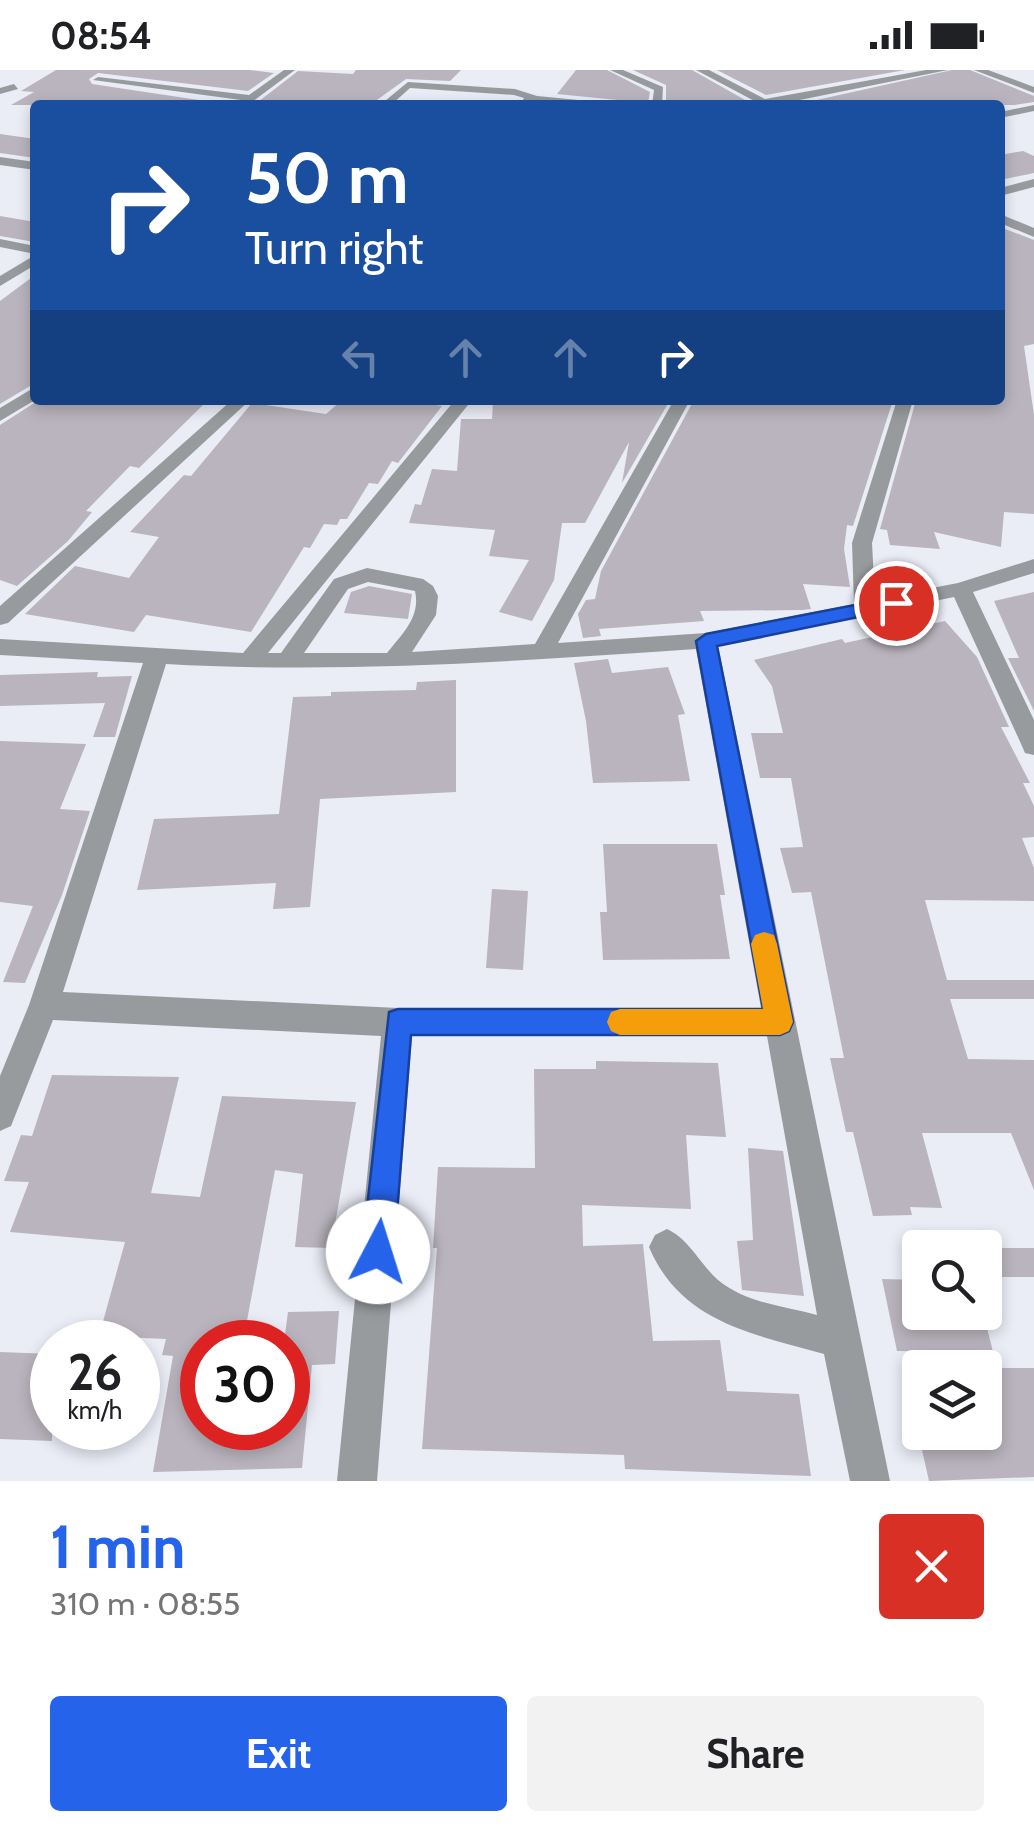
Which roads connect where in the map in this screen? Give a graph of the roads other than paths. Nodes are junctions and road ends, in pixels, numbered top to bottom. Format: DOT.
graph roads {
  1 [pos="273,70"];
  2 [pos="615,70"];
  3 [pos="701,70"];
  4 [pos="943,70"];
  5 [pos="979,70"];
  6 [pos="289,71"];
  7 [pos="98,80"];
  8 [pos="14,88"];
  9 [pos="0,90"];
  10 [pos="1034,90"];
  11 [pos="233,100"];
  12 [pos="249,100"];
  13 [pos="392,100"];
  14 [pos="526,100"];
  15 [pos="658,100"];
  16 [pos="761,100"];
  17 [pos="783,100"];
  18 [pos="1034,108"];
  19 [pos="1005,114"];
  20 [pos="30,154"];
  21 [pos="0,161"];
  22 [pos="15,163"];
  23 [pos="30,165"];
  24 [pos="1034,183"];
  25 [pos="1005,191"];
  26 [pos="1005,220"];
  27 [pos="1034,233"];
  28 [pos="0,244"];
  29 [pos="30,249"];
  30 [pos="30,261"];
  31 [pos="0,282"];
  32 [pos="30,395"];
  33 [pos="236,405"];
  34 [pos="460,405"];
  35 [pos="679,405"];
  36 [pos="903,405"];
  37 [pos="0,416"];
  38 [pos="1034,566"];
  39 [pos="961,589"];
  40 [pos="864,610"];
  41 [pos="0,618"];
  42 [pos="706,641"];
  43 [pos="0,647"];
  44 [pos="541,653"];
  45 [pos="158,656"];
  46 [pos="249,661"];
  47 [pos="288,661"];
  48 [pos="393,661"];
  49 [pos="1034,746"];
  50 [pos="44,1005"];
  51 [pos="398,1022"];
  52 [pos="780,1022"];
  53 [pos="0,1115"];
  54 [pos="667,1246"];
  55 [pos="840,1340"];
  56 [pos="357,1481"];
  57 [pos="870,1481"];
  1 -- 6 [label="street"];
  2 -- 15 [label="street"];
  3 -- 16 [label="street"];
  4 -- 17 [label="street"];
  5 -- 10 [label="street"];
  6 -- 12 [label="street"];
  7 -- 11 [label="street"];
  8 -- 9 [label="street"];
  13 -- 14 [label="street"];
  18 -- 19 [label="street"];
  20 -- 22 [label="street"];
  21 -- 22 [label="street"];
  22 -- 23 [label="street"];
  24 -- 25 [label="street"];
  26 -- 27 [label="street"];
  28 -- 29 [label="street"];
  30 -- 31 [label="street"];
  32 -- 37 [label="street"];
  33 -- 41 [label="street"];
  34 -- 46 [label="street"];
  35 -- 44 [label="street"];
  36 -- 40 [label="street"];
  38 -- 39 [label="street"];
  39 -- 40 [label="street"];
  39 -- 49 [label="street"];
  40 -- 42 [label="street"];
  42 -- 44 [label="street"];
  42 -- 52 [label="street"];
  43 -- 45 [label="street"];
  44 -- 48 [label="street"];
  45 -- 46 [label="street"];
  45 -- 50 [label="street"];
  46 -- 47 [label="street"];
  47 -- 48 [label="street"];
  47 -- 48 [label="street"];
  50 -- 51 [label="street"];
  50 -- 53 [label="street"];
  51 -- 52 [label="street"];
  51 -- 56 [label="street"];
  52 -- 55 [label="street"];
  54 -- 55 [label="street"];
  55 -- 57 [label="street"];
}
